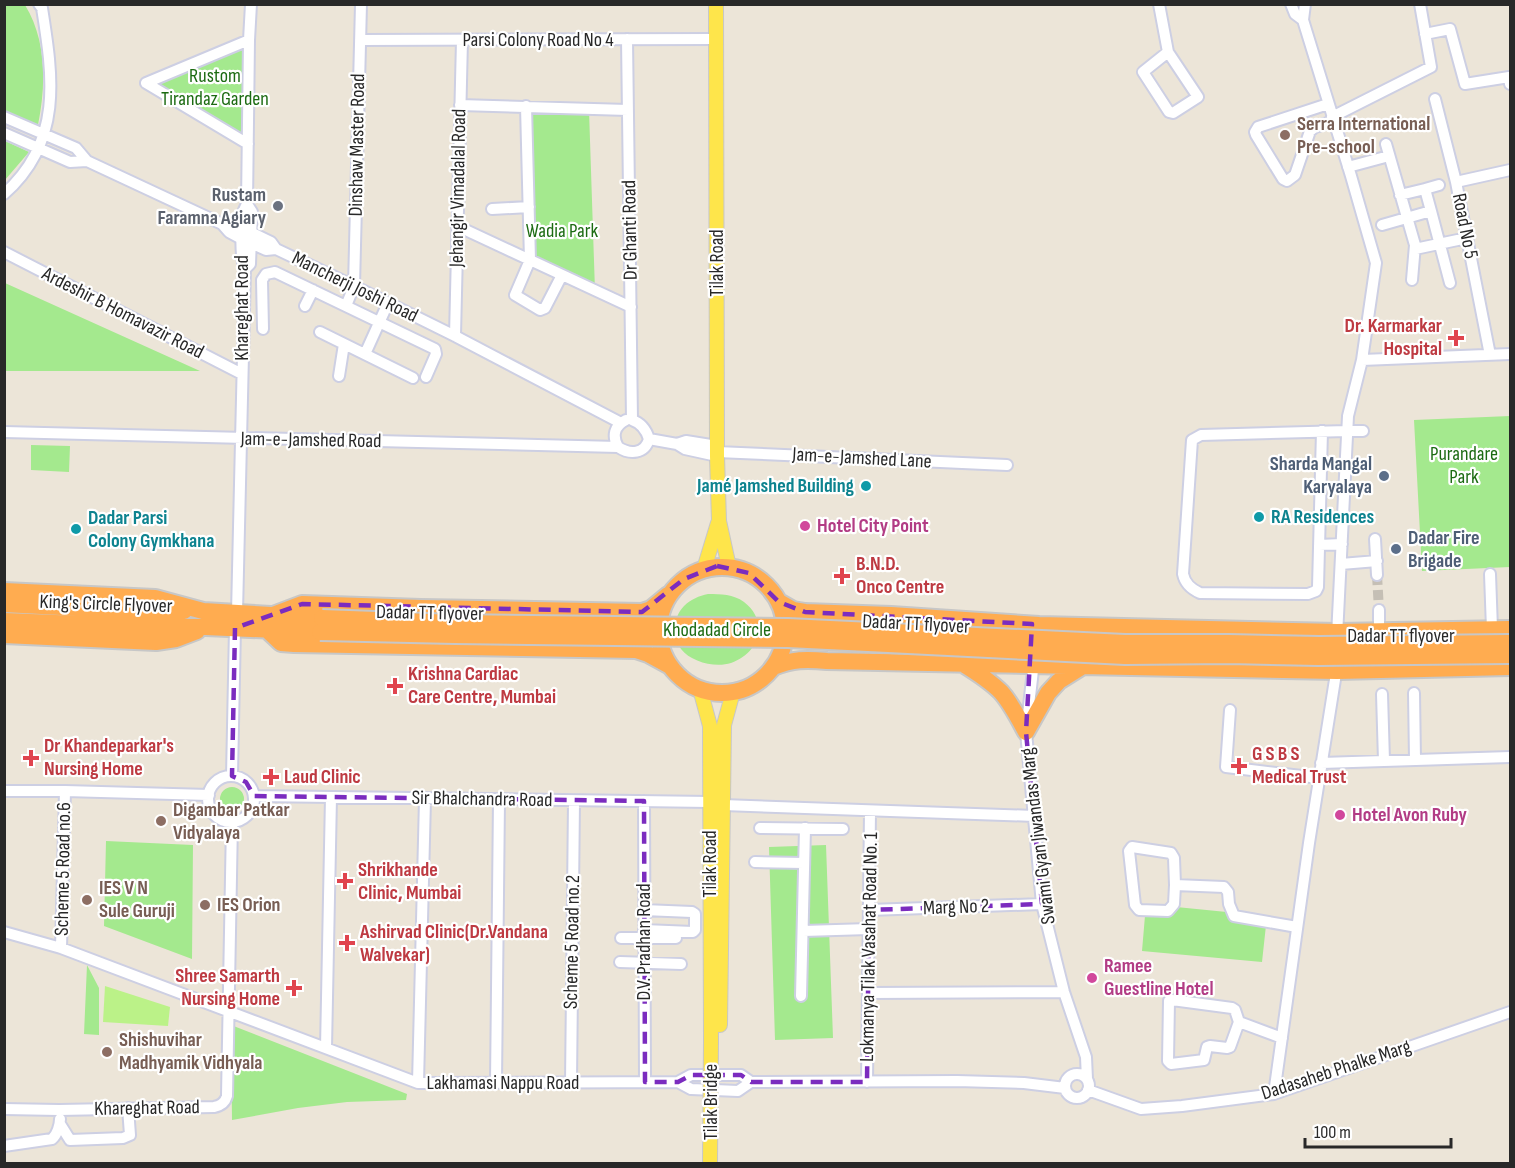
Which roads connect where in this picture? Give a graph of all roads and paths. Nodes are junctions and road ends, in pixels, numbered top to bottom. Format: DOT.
graph roads {
  1 [pos="251,4"];
  2 [pos="361,4"];
  3 [pos="716,4"];
  4 [pos="1159,4"];
  5 [pos="1291,4"];
  6 [pos="1305,4"];
  7 [pos="1420,4"];
  8 [pos="44,6"];
  9 [pos="1302,20"];
  10 [pos="1425,34"];
  11 [pos="627,39"];
  12 [pos="717,39"];
  13 [pos="249,40"];
  14 [pos="360,40"];
  15 [pos="462,40"];
  16 [pos="1168,52"];
  17 [pos="1510,84"];
  18 [pos="1436,99"];
  19 [pos="1328,104"];
  20 [pos="460,105"];
  21 [pos="526,106"];
  22 [pos="628,110"];
  23 [pos="1309,110"];
  24 [pos="4,117"];
  25 [pos="1333,119"];
  26 [pos="1316,127"];
  27 [pos="4,132"];
  28 [pos="44,133"];
  29 [pos="248,144"];
  30 [pos="1386,144"];
  31 [pos="39,148"];
  32 [pos="1389,156"];
  33 [pos="87,161"];
  34 [pos="1348,167"];
  35 [pos="1510,170"];
  36 [pos="1456,182"];
  37 [pos="1439,185"];
  38 [pos="1425,189"];
  39 [pos="4,194"];
  40 [pos="1400,195"];
  41 [pos="529,207"];
  42 [pos="492,209"];
  43 [pos="1431,211"];
  44 [pos="1407,218"];
  45 [pos="1382,225"];
  46 [pos="457,226"];
  47 [pos="247,236"];
  48 [pos="1467,237"];
  49 [pos="1440,243"];
  50 [pos="1415,249"];
  51 [pos="4,252"];
  52 [pos="530,260"];
  53 [pos="305,263"];
  54 [pos="562,275"];
  55 [pos="339,279"];
  56 [pos="1413,280"];
  57 [pos="297,282"];
  58 [pos="1450,283"];
  59 [pos="354,286"];
  60 [pos="313,290"];
  61 [pos="371,294"];
  62 [pos="244,295"];
  63 [pos="262,296"];
  64 [pos="330,298"];
  65 [pos="388,303"];
  66 [pos="305,306"];
  67 [pos="346,306"];
  68 [pos="631,308"];
  69 [pos="402,310"];
  70 [pos="244,312"];
  71 [pos="263,313"];
  72 [pos="362,314"];
  73 [pos="379,322"];
  74 [pos="428,322"];
  75 [pos="263,329"];
  76 [pos="394,329"];
  77 [pos="320,332"];
  78 [pos="455,336"];
  79 [pos="419,342"];
  80 [pos="344,344"];
  81 [pos="365,354"];
  82 [pos="1510,354"];
  83 [pos="1490,355"];
  84 [pos="1362,360"];
  85 [pos="242,374"];
  86 [pos="339,376"];
  87 [pos="426,377"];
  88 [pos="413,378"];
  89 [pos="626,421"];
  90 [pos="1322,431"];
  91 [pos="1347,431"];
  92 [pos="1363,431"];
  93 [pos="4,432"];
  94 [pos="241,438"];
  95 [pos="649,439"];
  96 [pos="618,447"];
  97 [pos="717,451"];
  98 [pos="1007,465"];
  99 [pos="719,521"];
  100 [pos="1375,539"];
  101 [pos="1342,544"];
  102 [pos="1319,545"];
  103 [pos="1377,561"];
  104 [pos="1341,564"];
  105 [pos="729,567"];
  106 [pos="704,569"];
  107 [pos="1490,574"];
  108 [pos="1377,575"];
  109 [pos="4,591"];
  110 [pos="668,595"];
  111 [pos="779,602"];
  112 [pos="4,604"];
  113 [pos="1378,610"];
  114 [pos="891,615"];
  115 [pos="205,619"];
  116 [pos="155,620"];
  117 [pos="236,620"];
  118 [pos="4,621"];
  119 [pos="269,622"];
  120 [pos="1032,624"];
  121 [pos="321,625"];
  122 [pos="1156,627"];
  123 [pos="1492,629"];
  124 [pos="1510,629"];
  125 [pos="1379,631"];
  126 [pos="1337,632"];
  127 [pos="4,635"];
  128 [pos="1510,643"];
  129 [pos="1510,655"];
  130 [pos="894,661"];
  131 [pos="962,663"];
  132 [pos="1034,665"];
  133 [pos="670,666"];
  134 [pos="1083,666"];
  135 [pos="773,667"];
  136 [pos="1158,667"];
  137 [pos="1510,667"];
  138 [pos="1337,671"];
  139 [pos="699,689"];
  140 [pos="733,692"];
  141 [pos="1382,693"];
  142 [pos="1414,693"];
  143 [pos="1230,711"];
  144 [pos="1026,732"];
  145 [pos="1510,757"];
  146 [pos="1415,760"];
  147 [pos="1384,761"];
  148 [pos="1321,763"];
  149 [pos="232,776"];
  150 [pos="1319,778"];
  151 [pos="4,791"];
  152 [pos="65,791"];
  153 [pos="208,795"];
  154 [pos="254,796"];
  155 [pos="331,797"];
  156 [pos="425,799"];
  157 [pos="500,800"];
  158 [pos="574,801"];
  159 [pos="644,801"];
  160 [pos="717,803"];
  161 [pos="823,809"];
  162 [pos="870,811"];
  163 [pos="1034,816"];
  164 [pos="232,822"];
  165 [pos="760,828"];
  166 [pos="805,828"];
  167 [pos="822,829"];
  168 [pos="843,829"];
  169 [pos="755,862"];
  170 [pos="804,863"];
  171 [pos="1175,885"];
  172 [pos="1042,904"];
  173 [pos="644,910"];
  174 [pos="869,910"];
  175 [pos="1298,927"];
  176 [pos="869,929"];
  177 [pos="803,931"];
  178 [pos="4,932"];
  179 [pos="642,936"];
  180 [pos="621,938"];
  181 [pos="683,938"];
  182 [pos="62,948"];
  183 [pos="620,962"];
  184 [pos="641,963"];
  185 [pos="681,964"];
  186 [pos="1064,992"];
  187 [pos="868,993"];
  188 [pos="801,996"];
  189 [pos="229,1011"];
  190 [pos="1510,1012"];
  191 [pos="1239,1022"];
  192 [pos="1282,1038"];
  193 [pos="715,1041"];
  194 [pos="326,1048"];
  195 [pos="645,1082"];
  196 [pos="867,1082"];
  197 [pos="418,1083"];
  198 [pos="496,1083"];
  199 [pos="571,1083"];
  200 [pos="1088,1085"];
  201 [pos="1065,1088"];
  202 [pos="1274,1094"];
  203 [pos="128,1108"];
  204 [pos="4,1109"];
  205 [pos="59,1110"];
  206 [pos="60,1124"];
  207 [pos="4,1146"];
  208 [pos="710,1164"];
  209 [pos="720,1164"];
  1 -- 13 [label="street, Khareghat Road"];
  2 -- 14 [label="street, Dinshaw Master Road"];
  3 -- 12 [label="main road, Tilak Road"];
  4 -- 16 [label="street"];
  5 -- 9 [label="street"];
  6 -- 9 [label="street"];
  7 -- 10 [label="street"];
  8 -- 28 [label="street"];
  9 -- 19 [label="street"];
  10 -- 17 [label="street"];
  10 -- 25 [label="street"];
  11 -- 12 [label="street, Parsi Colony Road No 4"];
  11 -- 15 [label="street, Parsi Colony Road No 4"];
  11 -- 22 [label="street, Dr Ghanti Road"];
  12 -- 97 [label="main road, Tilak Road"];
  13 -- 29 [label="street, Khareghat Road"];
  13 -- 29 [label="street"];
  14 -- 15 [label="street, Parsi Colony Road No 4"];
  14 -- 59 [label="street, Dinshaw Master Road"];
  15 -- 20 [label="street, Jehangir Vimadalal Road"];
  16 -- 16 [label="street"];
  18 -- 36 [label="street, Road No 5"];
  19 -- 23 [label="street"];
  19 -- 25 [label="street"];
  20 -- 21 [label="street"];
  20 -- 46 [label="street, Jehangir Vimadalal Road"];
  21 -- 22 [label="street"];
  21 -- 41 [label="street"];
  22 -- 68 [label="street, Dr Ghanti Road"];
  23 -- 26 [label="street"];
  23 -- 26 [label="street"];
  24 -- 28 [label="street, Mancherji Joshi Road"];
  25 -- 26 [label="street"];
  25 -- 34 [label="street"];
  27 -- 31 [label="street, Mancherji Joshi Road"];
  28 -- 31 [label="street"];
  28 -- 33 [label="street, Mancherji Joshi Road"];
  29 -- 47 [label="street, Khareghat Road"];
  30 -- 32 [label="street"];
  31 -- 33 [label="street, Mancherji Joshi Road"];
  31 -- 39 [label="street"];
  32 -- 34 [label="street"];
  32 -- 40 [label="street"];
  33 -- 47 [label="street, Mancherji Joshi Road"];
  34 -- 84 [label="street"];
  35 -- 36 [label="street"];
  36 -- 48 [label="street, Road No 5"];
  37 -- 38 [label="street"];
  38 -- 40 [label="street"];
  38 -- 43 [label="street"];
  40 -- 44 [label="street"];
  41 -- 42 [label="street"];
  41 -- 52 [label="street"];
  43 -- 44 [label="street"];
  43 -- 49 [label="street"];
  44 -- 45 [label="street"];
  44 -- 50 [label="street"];
  46 -- 52 [label="street"];
  46 -- 78 [label="street, Jehangir Vimadalal Road"];
  47 -- 53 [label="street, Mancherji Joshi Road"];
  47 -- 62 [label="street, Khareghat Road"];
  48 -- 49 [label="street"];
  48 -- 83 [label="street, Road No 5"];
  49 -- 50 [label="street"];
  49 -- 58 [label="street"];
  50 -- 56 [label="street"];
  51 -- 85 [label="street, Ardeshir B Homavazir Road"];
  52 -- 54 [label="street"];
  52 -- 54 [label="street"];
  53 -- 55 [label="street, Mancherji Joshi Road"];
  53 -- 57 [label="street"];
  54 -- 68 [label="street"];
  55 -- 59 [label="street, Mancherji Joshi Road"];
  55 -- 64 [label="street"];
  57 -- 60 [label="street"];
  57 -- 63 [label="street"];
  59 -- 61 [label="street, Mancherji Joshi Road"];
  59 -- 67 [label="street"];
  60 -- 64 [label="street"];
  60 -- 66 [label="street"];
  61 -- 65 [label="street, Mancherji Joshi Road"];
  61 -- 72 [label="street"];
  62 -- 63 [label="street"];
  62 -- 70 [label="street, Khareghat Road"];
  63 -- 71 [label="street"];
  64 -- 67 [label="street"];
  65 -- 69 [label="street, Mancherji Joshi Road"];
  65 -- 73 [label="street"];
  67 -- 72 [label="street"];
  68 -- 89 [label="street, Dr Ghanti Road"];
  69 -- 74 [label="street, Mancherji Joshi Road"];
  69 -- 76 [label="street"];
  70 -- 71 [label="street"];
  70 -- 85 [label="street, Khareghat Road"];
  71 -- 75 [label="street"];
  72 -- 73 [label="street"];
  73 -- 76 [label="street"];
  73 -- 81 [label="street"];
  74 -- 78 [label="street, Mancherji Joshi Road"];
  74 -- 79 [label="street"];
  76 -- 79 [label="street"];
  77 -- 80 [label="street"];
  78 -- 89 [label="street, Mancherji Joshi Road"];
  79 -- 87 [label="street"];
  80 -- 81 [label="street"];
  80 -- 86 [label="street"];
  81 -- 88 [label="street"];
  82 -- 83 [label="street"];
  83 -- 84 [label="street"];
  84 -- 91 [label="street"];
  85 -- 94 [label="street, Khareghat Road"];
  89 -- 95 [label="street, Mancherji Joshi Road"];
  89 -- 96 [label="street"];
  90 -- 91 [label="street"];
  90 -- 102 [label="street"];
  90 -- 102 [label="street"];
  91 -- 92 [label="street"];
  91 -- 101 [label="street"];
  93 -- 94 [label="street, Jam-e-Jamshed Road"];
  94 -- 96 [label="street, Jam-e-Jamshed Road"];
  94 -- 117 [label="street, Khareghat Road"];
  95 -- 96 [label="street"];
  95 -- 97 [label="street, Jam-e-Jamshed Lane"];
  97 -- 98 [label="street, Jam-e-Jamshed Lane"];
  97 -- 99 [label="main road, Tilak Road"];
  99 -- 105 [label="main road, Tilak Road"];
  99 -- 106 [label="main road, Tilak Road"];
  100 -- 103 [label="street"];
  101 -- 102 [label="street"];
  101 -- 104 [label="street"];
  103 -- 104 [label="street"];
  103 -- 108 [label="street"];
  104 -- 126 [label="street"];
  105 -- 106 [label="highway"];
  105 -- 111 [label="highway"];
  106 -- 110 [label="highway"];
  107 -- 123 [label="street"];
  109 -- 115 [label="highway"];
  110 -- 119 [label="highway"];
  110 -- 133 [label="highway"];
  111 -- 114 [label="highway"];
  111 -- 135 [label="highway"];
  112 -- 116 [label="highway, King's Circle Flyover"];
  113 -- 125 [label="street"];
  114 -- 120 [label="highway"];
  114 -- 130 [label="highway"];
  115 -- 116 [label="highway, King's Circle Flyover"];
  115 -- 117 [label="highway"];
  115 -- 127 [label="highway"];
  116 -- 118 [label="highway, King's Circle Flyover"];
  117 -- 119 [label="highway"];
  117 -- 149 [label="street, Khareghat Road"];
  119 -- 121 [label="highway"];
  119 -- 133 [label="highway"];
  120 -- 122 [label="highway"];
  120 -- 132 [label="street, Swami Gyan Jiwandas Marg"];
  121 -- 128 [label="highway, Dadar TT flyover, bridge"];
  121 -- 129 [label="highway, Dadar TT flyover, bridge"];
  122 -- 126 [label="highway"];
  122 -- 136 [label="highway"];
  123 -- 124 [label="highway"];
  123 -- 125 [label="highway"];
  125 -- 126 [label="highway"];
  126 -- 138 [label="street"];
  130 -- 131 [label="highway"];
  130 -- 135 [label="highway"];
  131 -- 132 [label="highway"];
  131 -- 144 [label="highway"];
  132 -- 134 [label="highway"];
  132 -- 144 [label="street, Swami Gyan Jiwandas Marg"];
  133 -- 139 [label="highway"];
  134 -- 136 [label="highway"];
  134 -- 144 [label="highway"];
  135 -- 140 [label="highway"];
  136 -- 138 [label="highway"];
  137 -- 138 [label="highway"];
  138 -- 148 [label="street"];
  139 -- 140 [label="highway"];
  139 -- 160 [label="main road, Tilak Road"];
  140 -- 160 [label="main road, Tilak Road"];
  141 -- 147 [label="street"];
  142 -- 146 [label="street"];
  143 -- 150 [label="street"];
  144 -- 163 [label="street, Swami Gyan Jiwandas Marg"];
  145 -- 146 [label="street"];
  146 -- 147 [label="street"];
  147 -- 148 [label="street"];
  148 -- 150 [label="street"];
  149 -- 153 [label="street"];
  149 -- 154 [label="street"];
  150 -- 175 [label="street"];
  151 -- 152 [label="street"];
  152 -- 153 [label="street"];
  152 -- 182 [label="street, Scheme 5 Road no.6"];
  153 -- 164 [label="street"];
  154 -- 155 [label="street, Sir Bhalchandra Road"];
  154 -- 164 [label="street"];
  155 -- 156 [label="street, Sir Bhalchandra Road"];
  155 -- 194 [label="street"];
  156 -- 157 [label="street, Sir Bhalchandra Road"];
  156 -- 197 [label="street"];
  157 -- 158 [label="street, Sir Bhalchandra Road"];
  157 -- 198 [label="street"];
  158 -- 159 [label="street, Sir Bhalchandra Road"];
  158 -- 199 [label="street, Scheme 5 Road no.2"];
  159 -- 160 [label="street, Sir Bhalchandra Road"];
  159 -- 173 [label="street, D.V. Pradhan Road"];
  160 -- 161 [label="street, Sir Bhalchandra Road"];
  160 -- 193 [label="main road, Tilak Road"];
  161 -- 162 [label="street, Sir Bhalchandra Road"];
  161 -- 167 [label="street"];
  162 -- 163 [label="street, Sir Bhalchandra Road"];
  162 -- 174 [label="street, Lokmanya Tilak Vasahat Road No. 1"];
  163 -- 172 [label="street, Swami Gyan Jiwandas Marg"];
  164 -- 189 [label="street, Khareghat Road"];
  165 -- 166 [label="street"];
  166 -- 167 [label="street"];
  166 -- 170 [label="street"];
  167 -- 168 [label="street"];
  169 -- 170 [label="street"];
  170 -- 177 [label="street"];
  171 -- 171 [label="street"];
  171 -- 175 [label="street"];
  172 -- 174 [label="street, Marg No 2"];
  172 -- 186 [label="street, Swami Gyan Jiwandas Marg"];
  173 -- 179 [label="street, D.V. Pradhan Road"];
  173 -- 179 [label="street"];
  174 -- 176 [label="street, Lokmanya Tilak Vasahat Road No. 1"];
  175 -- 192 [label="street"];
  176 -- 177 [label="street"];
  176 -- 187 [label="street, Lokmanya Tilak Vasahat Road No. 1"];
  177 -- 188 [label="street"];
  178 -- 182 [label="street, Lakhamasi Nappu Road"];
  179 -- 180 [label="street"];
  179 -- 181 [label="street"];
  179 -- 184 [label="street, D.V. Pradhan Road"];
  182 -- 189 [label="street, Lakhamasi Nappu Road"];
  183 -- 184 [label="street"];
  184 -- 185 [label="street"];
  184 -- 195 [label="street, D.V. Pradhan Road"];
  186 -- 187 [label="street"];
  186 -- 200 [label="street, Swami Gyan Jiwandas Marg"];
  187 -- 196 [label="street, Lokmanya Tilak Vasahat Road No. 1"];
  189 -- 194 [label="street, Lakhamasi Nappu Road"];
  189 -- 203 [label="street, Khareghat Road"];
  190 -- 202 [label="street, Dadasaheb Phalke Marg"];
  191 -- 191 [label="street"];
  191 -- 192 [label="street"];
  192 -- 202 [label="street"];
  193 -- 208 [label="main road, Tilak Bridge, bridge"];
  193 -- 209 [label="main road, Tilak Bridge"];
  194 -- 197 [label="street, Lakhamasi Nappu Road"];
  195 -- 196 [label="street, Lakhamasi Nappu Road"];
  195 -- 199 [label="street, Lakhamasi Nappu Road"];
  196 -- 201 [label="street, Lakhamasi Nappu Road"];
  197 -- 198 [label="street, Lakhamasi Nappu Road"];
  198 -- 199 [label="street, Lakhamasi Nappu Road"];
  200 -- 201 [label="street"];
  200 -- 201 [label="street"];
  200 -- 202 [label="street, Dadasaheb Phalke Marg"];
  203 -- 205 [label="street, Khareghat Road"];
  203 -- 206 [label="street"];
  204 -- 205 [label="street, Khareghat Road"];
  205 -- 206 [label="street"];
  206 -- 207 [label="street"];
}
